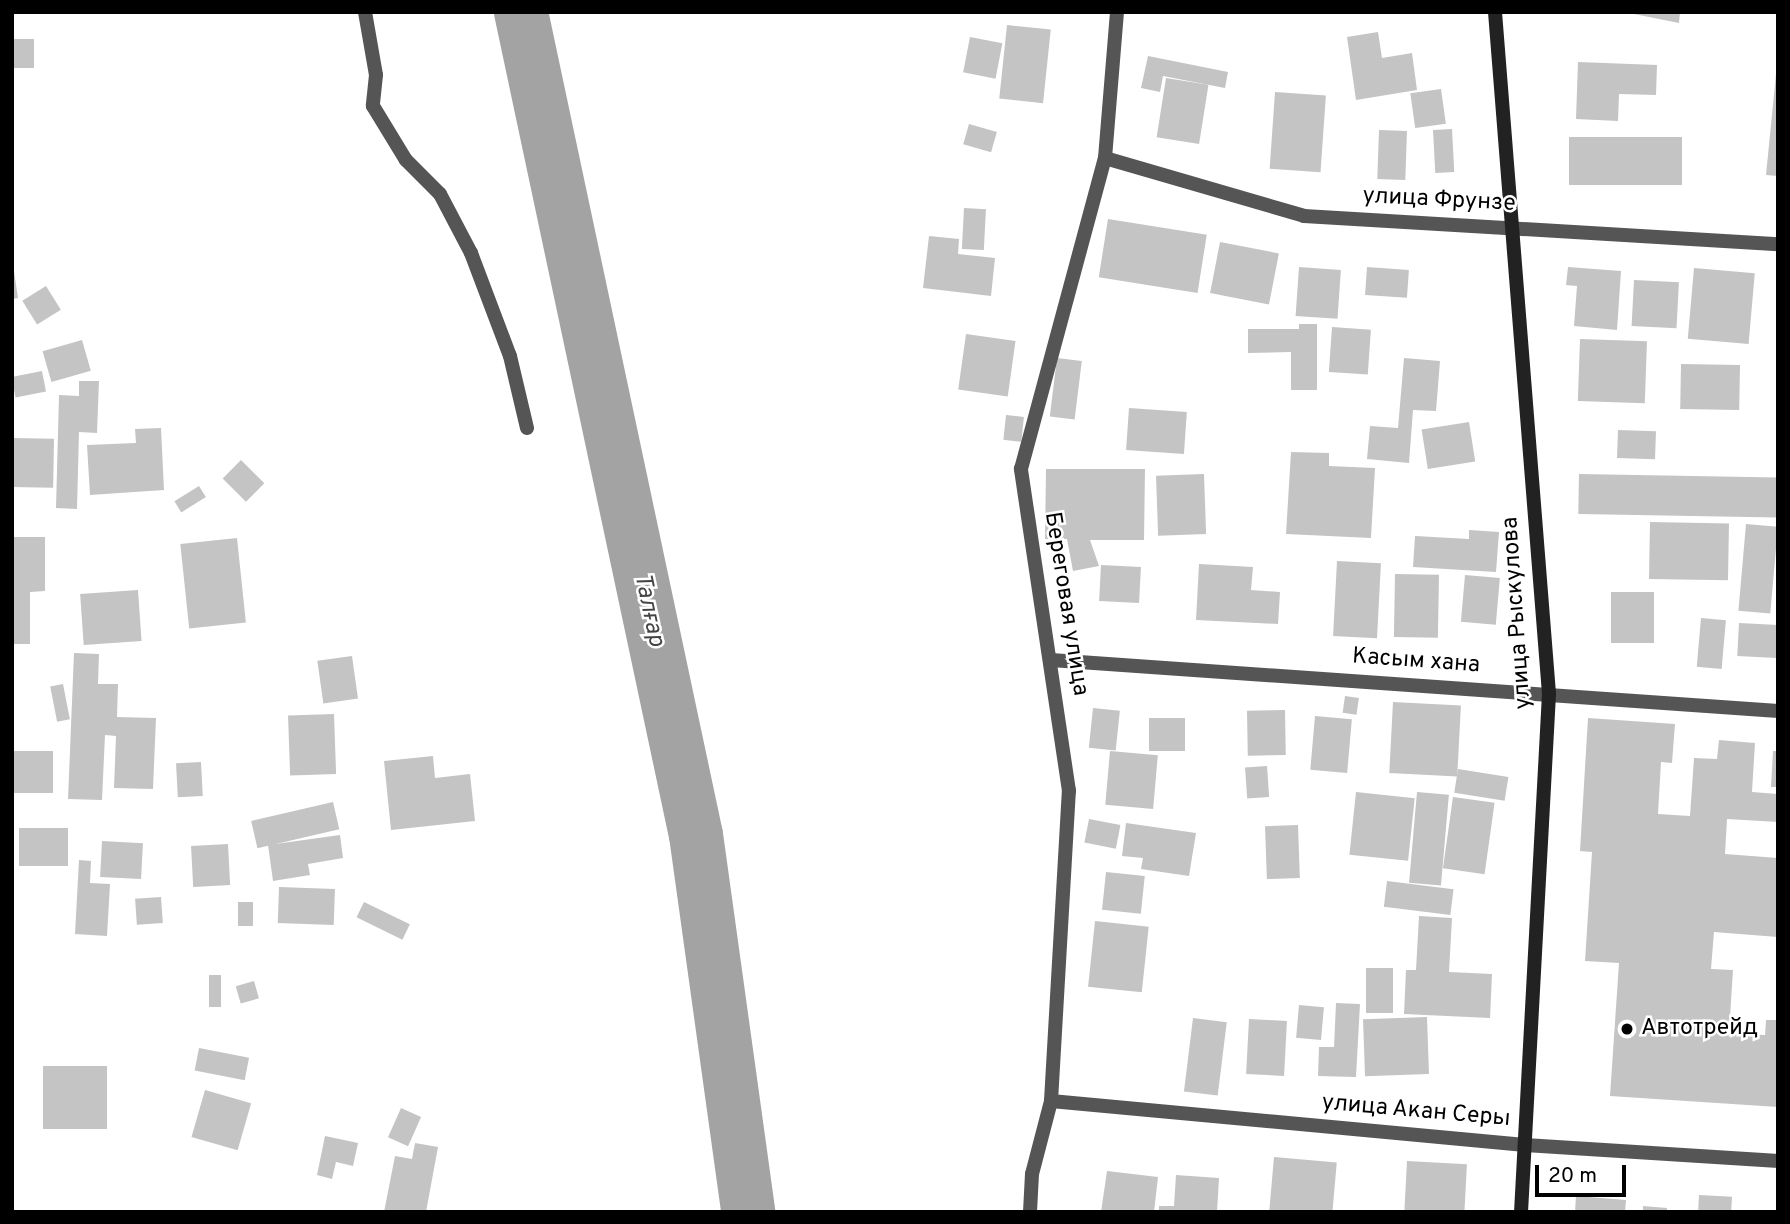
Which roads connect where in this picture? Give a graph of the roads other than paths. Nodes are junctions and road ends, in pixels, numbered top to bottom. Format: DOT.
graph roads {
  1 [pos="366,12"];
  2 [pos="1117,12"];
  3 [pos="1495,12"];
  4 [pos="1105,158"];
  5 [pos="1513,228"];
  6 [pos="1778,244"];
  7 [pos="527,428"];
  8 [pos="1051,660"];
  9 [pos="1549,694"];
  10 [pos="1778,711"];
  11 [pos="1051,1101"];
  12 [pos="1525,1145"];
  13 [pos="1778,1161"];
  14 [pos="1030,1212"];
  15 [pos="1521,1212"];
  1 -- 7 [label="street"];
  2 -- 4 [label="street, Береговая улица"];
  3 -- 5 [label="main road, улица Рыскулова"];
  4 -- 5 [label="street, улица Фрунзе"];
  4 -- 8 [label="street, Береговая улица"];
  5 -- 6 [label="street, улица Фрунзе"];
  5 -- 9 [label="main road, улица Рыскулова"];
  8 -- 9 [label="street, Касым хана"];
  8 -- 11 [label="street, Береговая улица"];
  9 -- 10 [label="street, Касым хана"];
  9 -- 12 [label="main road, улица Рыскулова"];
  11 -- 12 [label="street, улица Акан Серы"];
  11 -- 14 [label="street, Береговая улица"];
  12 -- 13 [label="street, улица Акан Серы"];
  12 -- 15 [label="main road, улица Рыскулова"];
}
